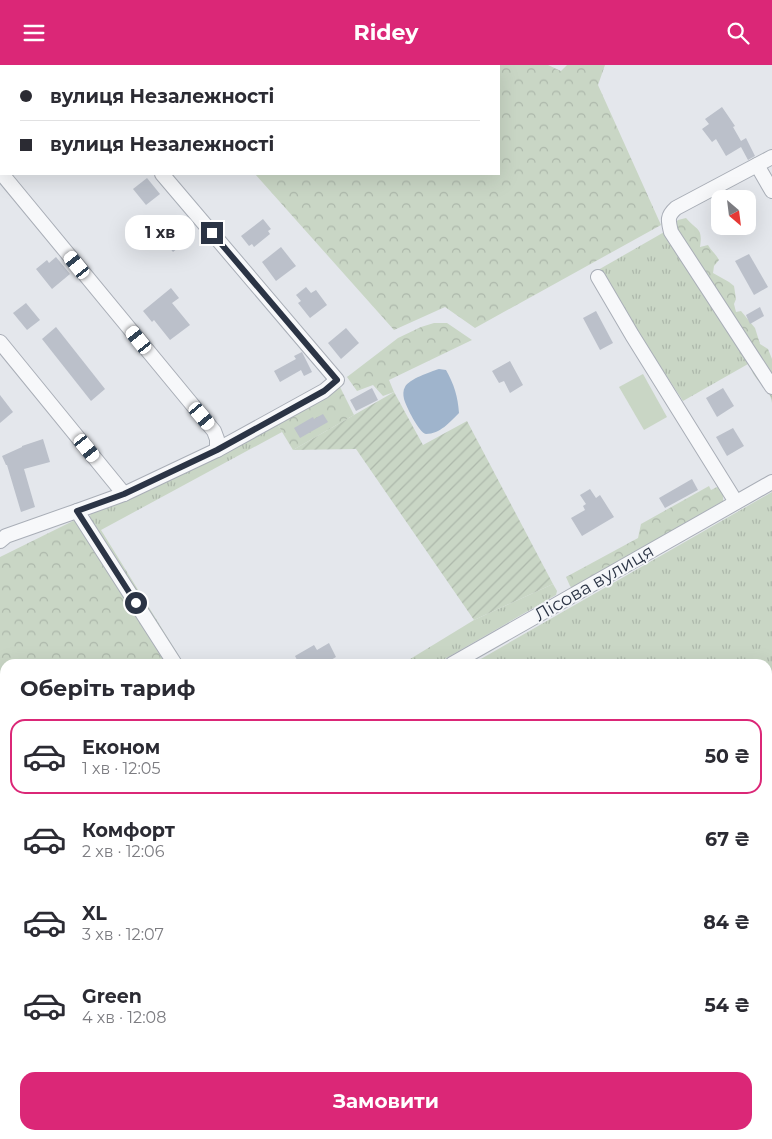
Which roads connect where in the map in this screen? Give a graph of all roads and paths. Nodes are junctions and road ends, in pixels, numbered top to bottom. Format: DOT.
graph roads {
  1 [pos="772,157"];
  2 [pos="757,165"];
  3 [pos="3,175"];
  4 [pos="163,175"];
  5 [pos="772,191"];
  6 [pos="598,277"];
  7 [pos="0,342"];
  8 [pos="772,387"];
  9 [pos="217,450"];
  10 [pos="772,482"];
  11 [pos="124,494"];
  12 [pos="736,502"];
  13 [pos="77,511"];
  14 [pos="0,541"];
  15 [pos="172,659"];
  16 [pos="461,659"];
  1 -- 2 [label="street"];
  2 -- 5 [label="street"];
  2 -- 8 [label="street"];
  3 -- 9 [label="street"];
  4 -- 9 [label="street"];
  6 -- 12 [label="street"];
  7 -- 11 [label="street"];
  9 -- 11 [label="street"];
  10 -- 12 [label="street, Лісова вулиця"];
  11 -- 13 [label="street"];
  12 -- 16 [label="street, Лісова вулиця"];
  13 -- 14 [label="street"];
  13 -- 15 [label="street"];
}
